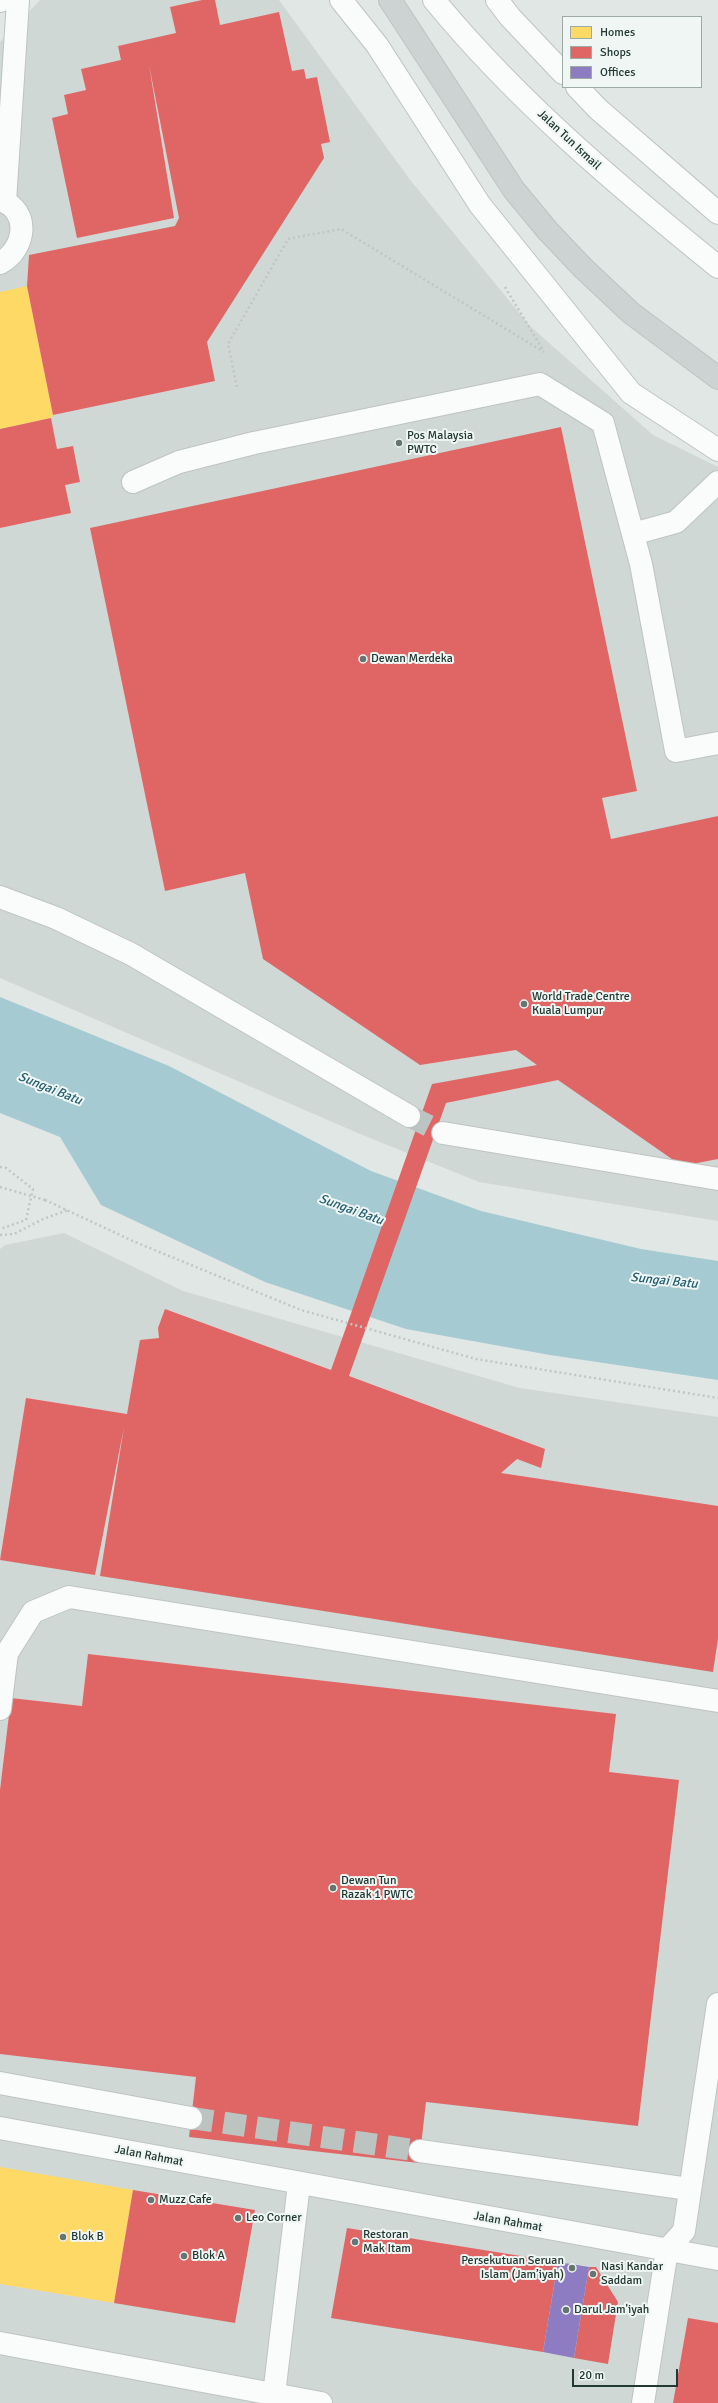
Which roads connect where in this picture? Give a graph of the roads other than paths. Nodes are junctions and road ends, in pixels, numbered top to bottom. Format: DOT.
graph roads {
  1 [pos="18,0"];
  2 [pos="341,0"];
  3 [pos="434,0"];
  4 [pos="497,0"];
  5 [pos="391,1"];
  6 [pos="562,72"];
  7 [pos="578,88"];
  8 [pos="2,201"];
  9 [pos="718,213"];
  10 [pos="0,263"];
  11 [pos="718,267"];
  12 [pos="718,378"];
  13 [pos="718,450"];
  14 [pos="134,482"];
  15 [pos="717,484"];
  16 [pos="633,534"];
  17 [pos="718,743"];
  18 [pos="0,897"];
  19 [pos="409,1116"];
  20 [pos="443,1134"];
  21 [pos="718,1179"];
  22 [pos="718,1701"];
  23 [pos="0,1709"];
  24 [pos="718,2004"];
  25 [pos="0,2083"];
  26 [pos="191,2118"];
  27 [pos="0,2128"];
  28 [pos="420,2151"];
  29 [pos="299,2184"];
  30 [pos="689,2188"];
  31 [pos="667,2250"];
  32 [pos="718,2259"];
  33 [pos="0,2343"];
  34 [pos="273,2399"];
  35 [pos="321,2403"];
  36 [pos="643,2403"];
  1 -- 8 [label="street"];
  2 -- 13 [label="street"];
  3 -- 11 [label="street, Jalan Tun Ismail"];
  4 -- 6 [label="street"];
  5 -- 12 [label="main road"];
  7 -- 9 [label="street"];
  8 -- 10 [label="street"];
  14 -- 16 [label="street"];
  15 -- 16 [label="street"];
  16 -- 17 [label="street"];
  18 -- 19 [label="street"];
  20 -- 21 [label="street"];
  22 -- 23 [label="street"];
  24 -- 30 [label="street"];
  25 -- 26 [label="street"];
  27 -- 29 [label="street, Jalan Rahmat"];
  28 -- 30 [label="street"];
  29 -- 31 [label="street, Jalan Rahmat"];
  29 -- 34 [label="street"];
  30 -- 31 [label="street"];
  31 -- 32 [label="street, Jalan Rahmat"];
  31 -- 36 [label="street"];
  33 -- 34 [label="street"];
  34 -- 35 [label="street"];
}
